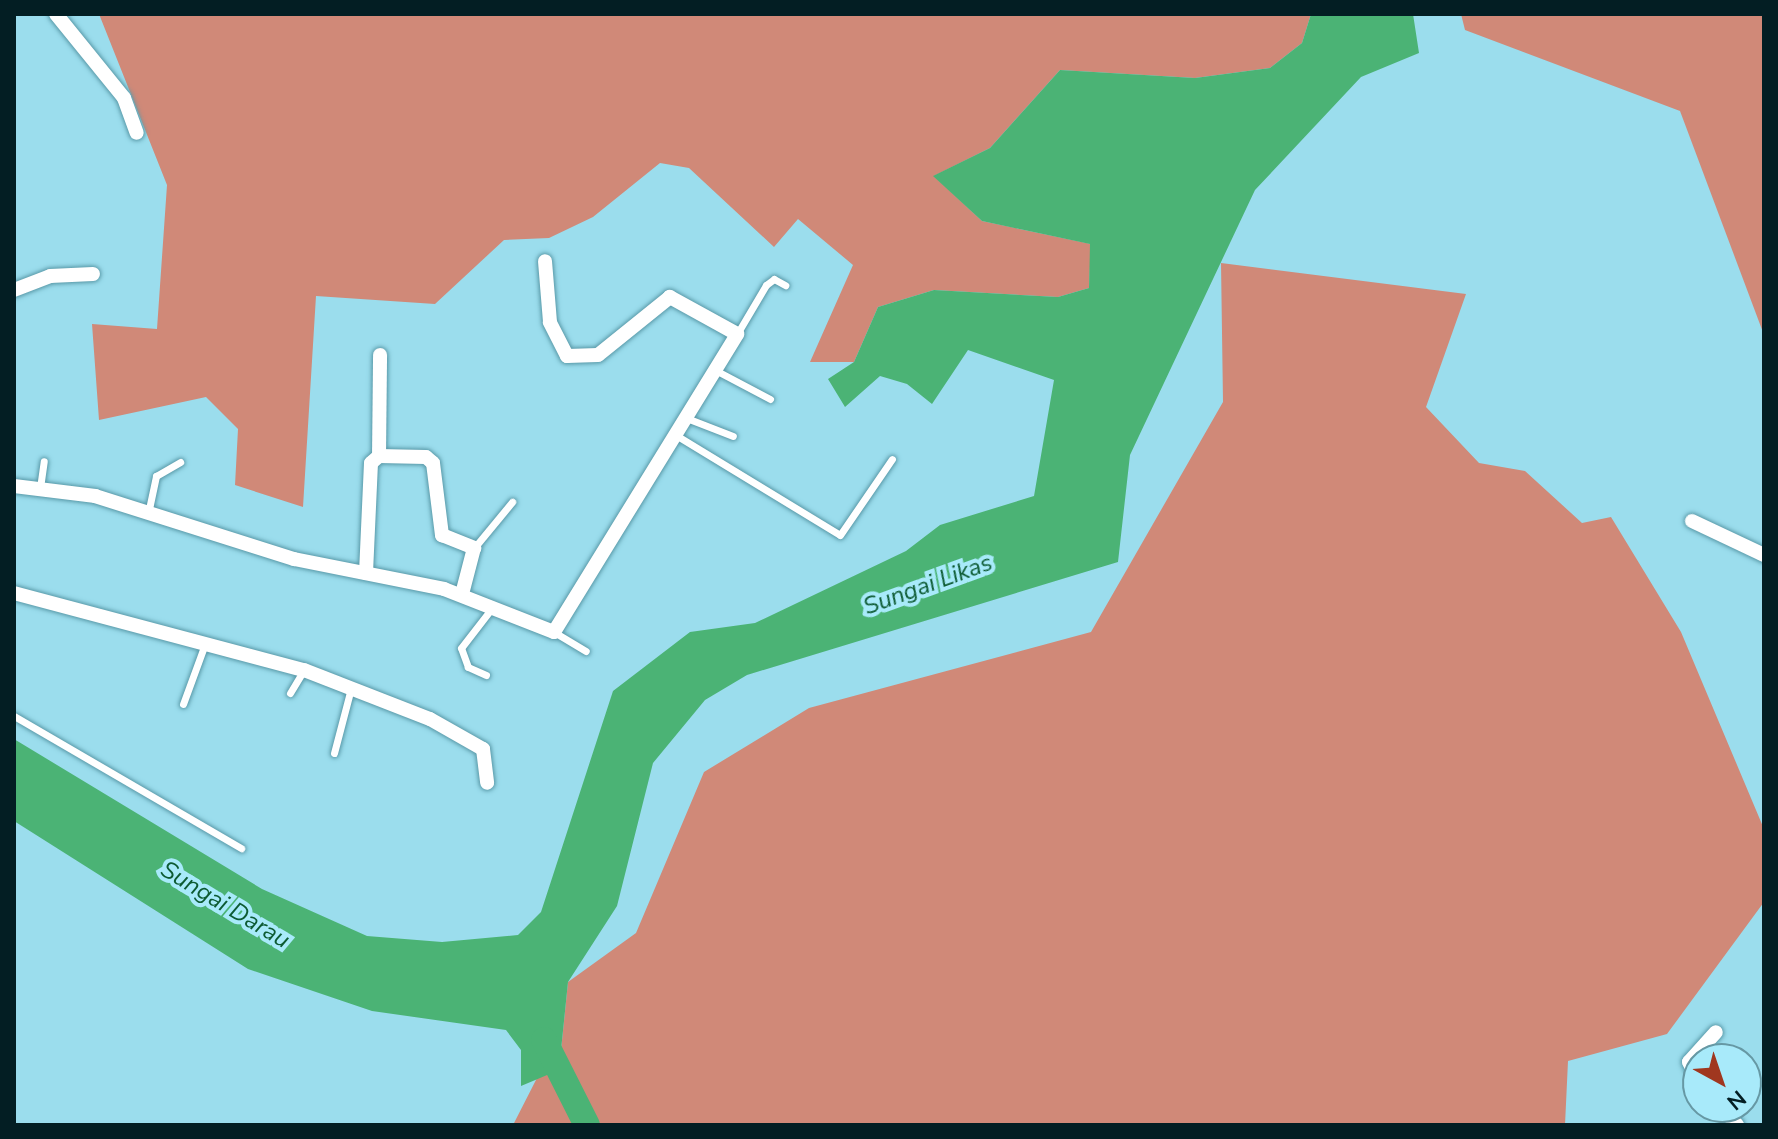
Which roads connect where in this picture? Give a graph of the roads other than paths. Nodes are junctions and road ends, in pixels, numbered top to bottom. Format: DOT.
graph roads {
  1 [pos="82,14"];
  2 [pos="62,19"];
  3 [pos="137,133"];
  4 [pos="545,261"];
  5 [pos="93,274"];
  6 [pos="785,285"];
  7 [pos="14,290"];
  8 [pos="737,334"];
  9 [pos="380,355"];
  10 [pos="717,371"];
  11 [pos="770,399"];
  12 [pos="689,419"];
  13 [pos="733,436"];
  14 [pos="679,437"];
  15 [pos="379,456"];
  16 [pos="892,459"];
  17 [pos="44,461"];
  18 [pos="180,462"];
  19 [pos="14,486"];
  20 [pos="40,488"];
  21 [pos="512,502"];
  22 [pos="149,509"];
  23 [pos="1692,521"];
  24 [pos="474,548"];
  25 [pos="1764,555"];
  26 [pos="366,573"];
  27 [pos="14,593"];
  28 [pos="462,594"];
  29 [pos="492,608"];
  30 [pos="554,632"];
  31 [pos="205,644"];
  32 [pos="586,651"];
  33 [pos="304,670"];
  34 [pos="486,675"];
  35 [pos="351,688"];
  36 [pos="290,693"];
  37 [pos="183,704"];
  38 [pos="14,716"];
  39 [pos="334,753"];
  40 [pos="487,783"];
  41 [pos="241,848"];
  42 [pos="1716,1032"];
  43 [pos="1706,1043"];
  1 -- 2 [label="street"];
  2 -- 3 [label="street"];
  4 -- 8 [label="street"];
  5 -- 7 [label="street"];
  6 -- 8 [label="lane"];
  8 -- 10 [label="street"];
  9 -- 15 [label="street"];
  10 -- 11 [label="lane"];
  10 -- 12 [label="street"];
  12 -- 13 [label="lane"];
  12 -- 14 [label="street"];
  14 -- 16 [label="lane"];
  14 -- 30 [label="street"];
  15 -- 24 [label="street"];
  15 -- 26 [label="street"];
  17 -- 20 [label="lane"];
  18 -- 22 [label="lane"];
  19 -- 20 [label="street"];
  20 -- 22 [label="street"];
  21 -- 24 [label="lane"];
  22 -- 26 [label="street"];
  23 -- 25 [label="street"];
  24 -- 28 [label="street"];
  26 -- 28 [label="street"];
  27 -- 31 [label="street"];
  28 -- 29 [label="street"];
  29 -- 30 [label="street"];
  29 -- 34 [label="lane"];
  30 -- 32 [label="lane"];
  31 -- 33 [label="street"];
  31 -- 37 [label="lane"];
  33 -- 35 [label="street"];
  33 -- 36 [label="lane"];
  35 -- 39 [label="lane"];
  35 -- 40 [label="street"];
  38 -- 41 [label="lane"];
  42 -- 43 [label="street"];
}
